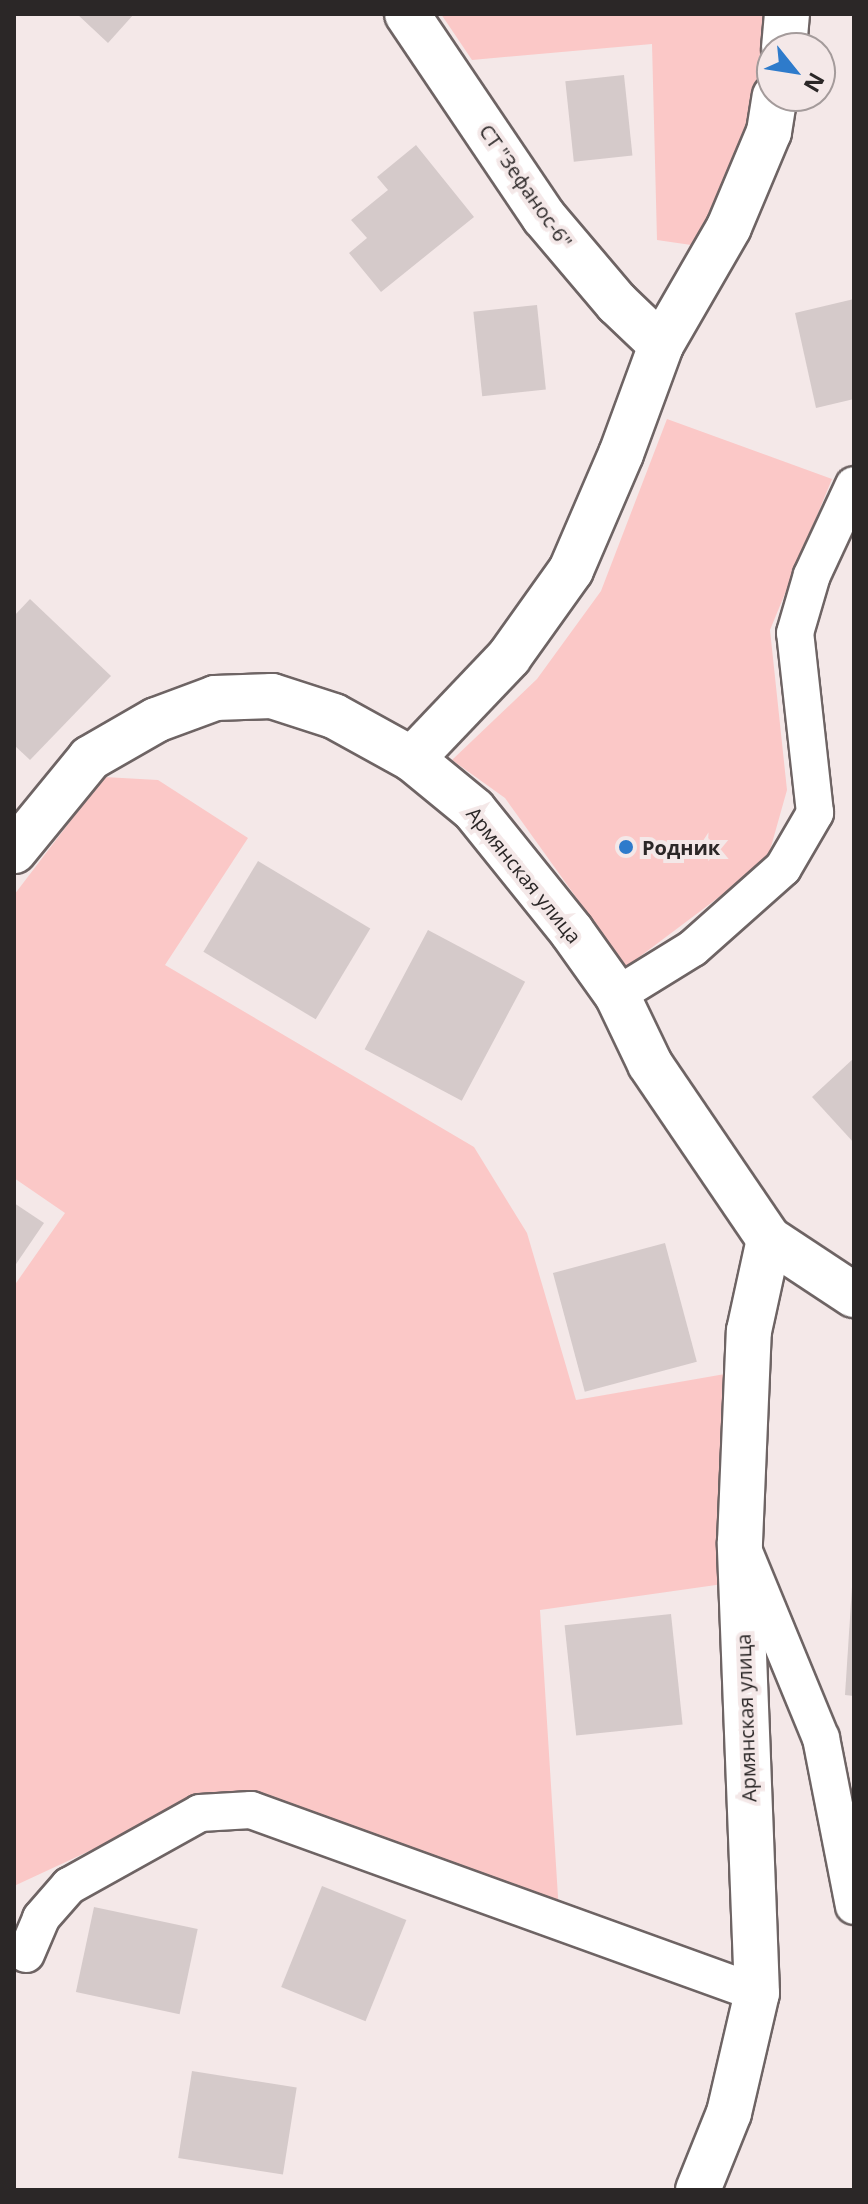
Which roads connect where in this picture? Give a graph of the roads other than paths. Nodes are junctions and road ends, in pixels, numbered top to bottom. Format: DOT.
graph roads {
  1 [pos="407,14"];
  2 [pos="772,112"];
  3 [pos="661,345"];
  4 [pos="854,485"];
  5 [pos="412,759"];
  6 [pos="14,851"];
  7 [pos="617,995"];
  8 [pos="769,1239"];
  9 [pos="854,1295"];
  10 [pos="740,1542"];
  11 [pos="854,1906"];
  12 [pos="26,1954"];
  13 [pos="757,1993"];
  14 [pos="698,2190"];
  1 -- 3 [label="street, СТ \"Зефанос-6\""];
  2 -- 3 [label="street"];
  3 -- 5 [label="street"];
  4 -- 7 [label="lane"];
  5 -- 6 [label="street, Армянская улица"];
  5 -- 7 [label="street, Армянская улица"];
  7 -- 8 [label="street, Армянская улица"];
  8 -- 9 [label="street, Армянская улица"];
  8 -- 10 [label="street, Армянская улица"];
  10 -- 11 [label="lane"];
  10 -- 13 [label="street, Армянская улица"];
  12 -- 13 [label="lane"];
  13 -- 14 [label="street, Армянская улица"];
}
